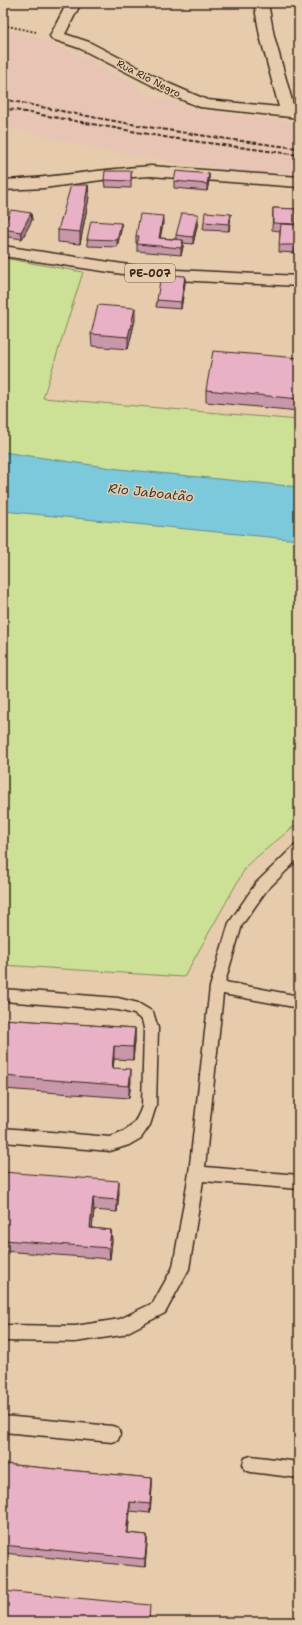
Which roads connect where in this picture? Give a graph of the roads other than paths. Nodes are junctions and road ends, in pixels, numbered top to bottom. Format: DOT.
graph roads {
  1 [pos="74,3"];
  2 [pos="261,3"];
  3 [pos="294,112"];
  4 [pos="299,182"];
  5 [pos="3,185"];
  6 [pos="3,251"];
  7 [pos="299,281"];
  8 [pos="299,850"];
  9 [pos="217,987"];
  10 [pos="3,995"];
  11 [pos="299,1002"];
  12 [pos="3,1135"];
  13 [pos="197,1173"];
  14 [pos="299,1182"];
  15 [pos="3,1333"];
  16 [pos="3,1424"];
  17 [pos="112,1434"];
  18 [pos="251,1464"];
  19 [pos="299,1470"];
  1 -- 3 [label="street, Rua Rio Negro"];
  2 -- 3 [label="street"];
  4 -- 5 [label="street"];
  6 -- 7 [label="street, PE-007"];
  8 -- 9 [label="lane"];
  9 -- 11 [label="lane"];
  9 -- 13 [label="lane"];
  10 -- 12 [label="lane"];
  13 -- 14 [label="lane"];
  13 -- 15 [label="lane"];
  16 -- 17 [label="lane"];
  18 -- 19 [label="lane"];
}
